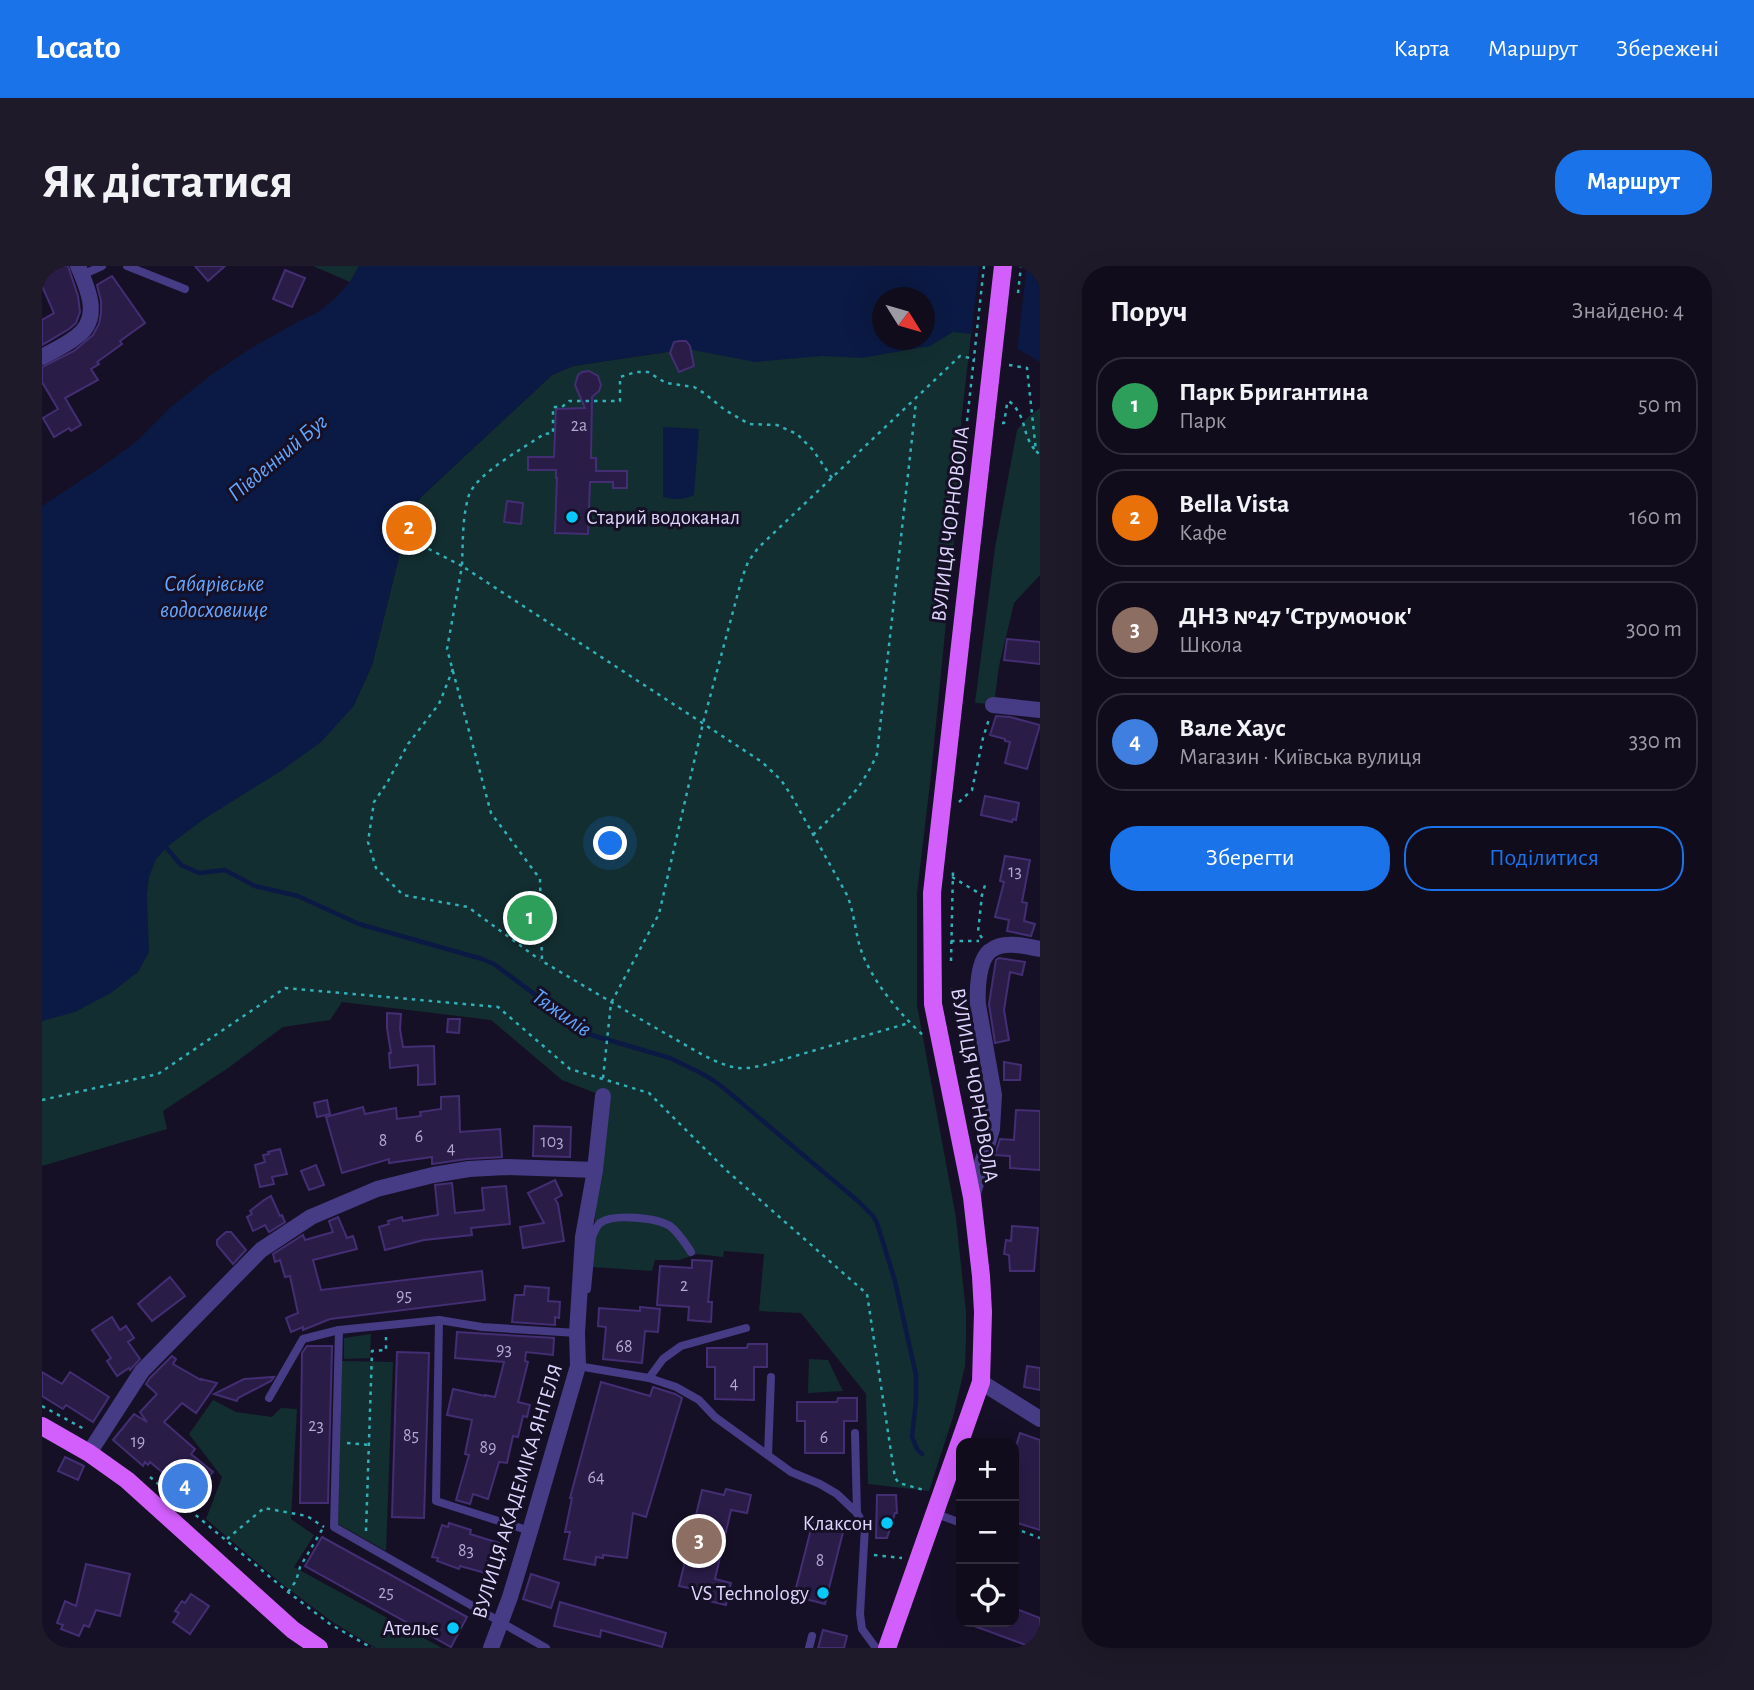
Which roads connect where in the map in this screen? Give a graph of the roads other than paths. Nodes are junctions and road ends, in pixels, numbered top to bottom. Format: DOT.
graph roads {
  1 [pos="102,266"];
  2 [pos="127,266"];
  3 [pos="1003,266"];
  4 [pos="80,271"];
  5 [pos="185,289"];
  6 [pos="42,357"];
  7 [pos="993,705"];
  8 [pos="1040,710"];
  9 [pos="1040,949"];
  10 [pos="603,1096"];
  11 [pos="595,1170"];
  12 [pos="972,1197"];
  13 [pos="691,1252"];
  14 [pos="439,1320"];
  15 [pos="746,1328"];
  16 [pos="339,1330"];
  17 [pos="578,1333"];
  18 [pos="578,1366"];
  19 [pos="771,1377"];
  20 [pos="649,1378"];
  21 [pos="981,1382"];
  22 [pos="269,1398"];
  23 [pos="1040,1419"];
  24 [pos="42,1426"];
  25 [pos="855,1433"];
  26 [pos="94,1445"];
  27 [pos="768,1455"];
  28 [pos="857,1513"];
  29 [pos="934,1513"];
  30 [pos="956,1521"];
  31 [pos="530,1531"];
  32 [pos="501,1622"];
  33 [pos="812,1636"];
  34 [pos="318,1648"];
  35 [pos="491,1648"];
  36 [pos="546,1648"];
  37 [pos="809,1648"];
  38 [pos="876,1648"];
  39 [pos="887,1648"];
  1 -- 4 [label="lane"];
  2 -- 5 [label="lane"];
  3 -- 12 [label="main road, ВУЛИЦЯ ЧОРНОВОЛА"];
  4 -- 6 [label="street"];
  7 -- 8 [label="street"];
  9 -- 12 [label="street"];
  10 -- 11 [label="street, ВУЛИЦЯ АКАДЕМІКА ЯНГЕЛЯ"];
  11 -- 17 [label="street, ВУЛИЦЯ АКАДЕМІКА ЯНГЕЛЯ"];
  11 -- 26 [label="street"];
  12 -- 21 [label="main road, ВУЛИЦЯ ЧОРНОВОЛА"];
  13 -- 17 [label="lane"];
  14 -- 16 [label="lane"];
  14 -- 17 [label="lane"];
  14 -- 31 [label="lane"];
  15 -- 20 [label="lane"];
  16 -- 22 [label="lane"];
  16 -- 32 [label="lane"];
  17 -- 18 [label="street, ВУЛИЦЯ АКАДЕМІКА ЯНГЕЛЯ"];
  18 -- 20 [label="lane"];
  18 -- 31 [label="street, ВУЛИЦЯ АКАДЕМІКА ЯНГЕЛЯ"];
  19 -- 27 [label="lane"];
  20 -- 27 [label="lane"];
  21 -- 23 [label="street"];
  21 -- 29 [label="main road, ВУЛИЦЯ ЧОРНОВОЛА"];
  24 -- 26 [label="main road"];
  25 -- 28 [label="lane"];
  26 -- 34 [label="main road"];
  27 -- 28 [label="lane"];
  28 -- 38 [label="lane"];
  29 -- 30 [label="lane"];
  29 -- 39 [label="main road, ВУЛИЦЯ ЧОРНОВОЛА"];
  31 -- 32 [label="street, ВУЛИЦЯ АКАДЕМІКА ЯНГЕЛЯ"];
  32 -- 35 [label="street, ВУЛИЦЯ АКАДЕМІКА ЯНГЕЛЯ"];
  32 -- 36 [label="lane"];
  33 -- 37 [label="lane"];
}
